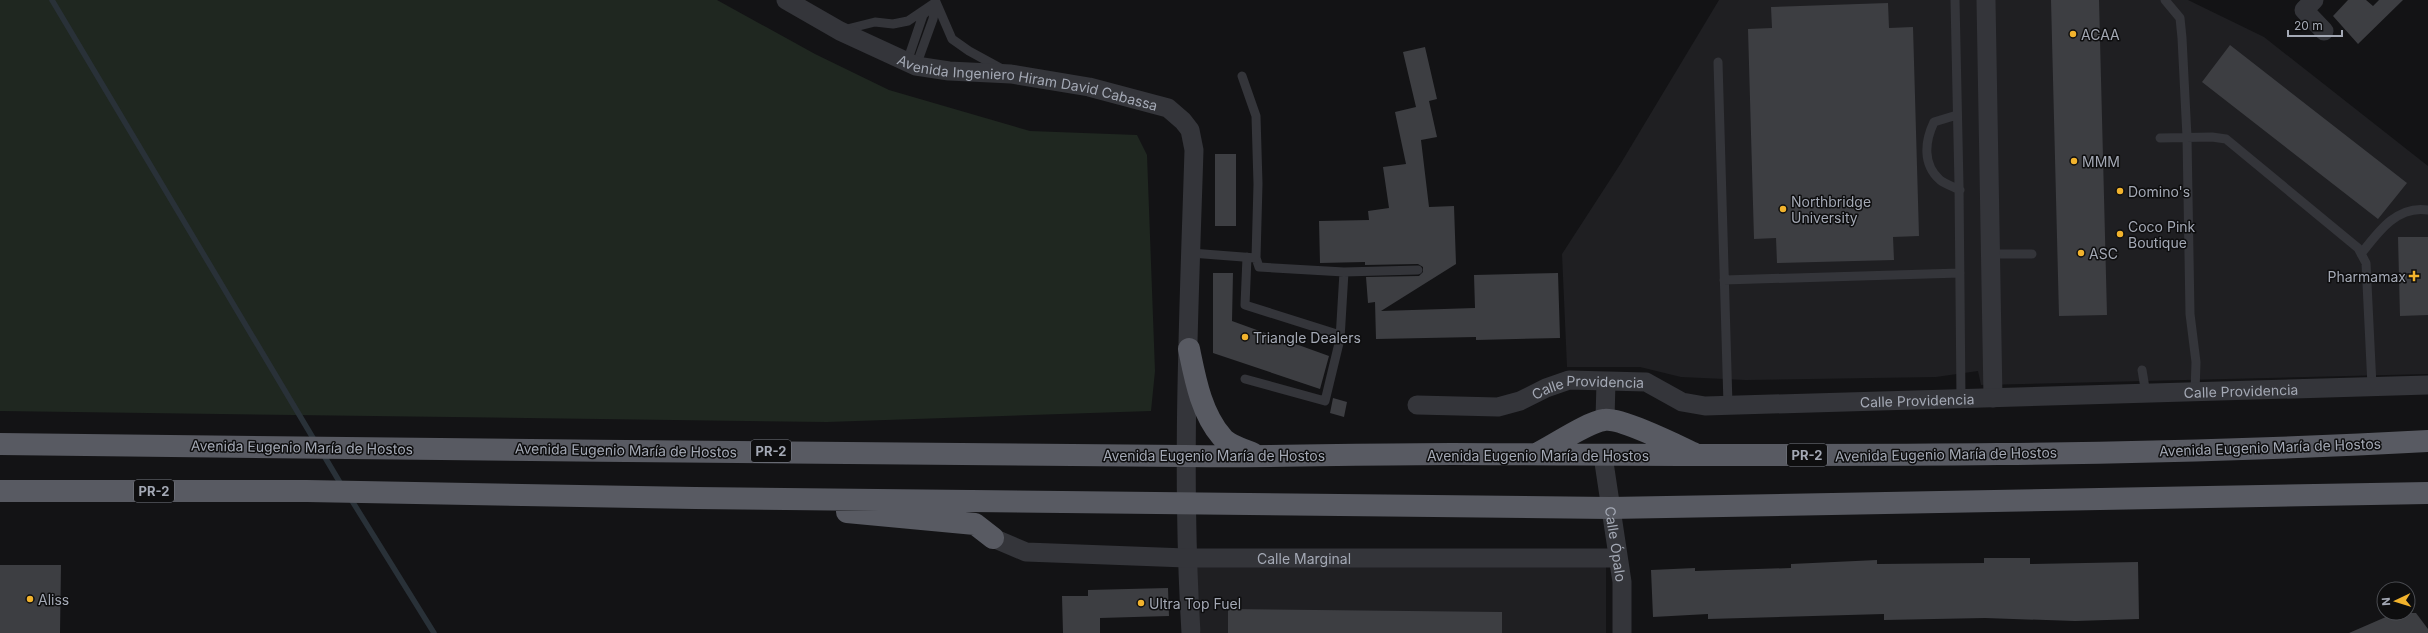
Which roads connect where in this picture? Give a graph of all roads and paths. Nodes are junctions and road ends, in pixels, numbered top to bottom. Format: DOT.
graph roads {
  1 [pos="786,0"];
  2 [pos="1955,0"];
  3 [pos="1986,0"];
  4 [pos="2165,0"];
  5 [pos="2314,0"];
  6 [pos="937,1"];
  7 [pos="840,31"];
  8 [pos="2324,31"];
  9 [pos="1718,62"];
  10 [pos="911,64"];
  11 [pos="1011,74"];
  12 [pos="1242,76"];
  13 [pos="1958,115"];
  14 [pos="2187,137"];
  15 [pos="2160,138"];
  16 [pos="1960,190"];
  17 [pos="2428,210"];
  18 [pos="1191,253"];
  19 [pos="1990,254"];
  20 [pos="2032,254"];
  21 [pos="2361,254"];
  22 [pos="1251,257"];
  23 [pos="1418,270"];
  24 [pos="1344,272"];
  25 [pos="1960,273"];
  26 [pos="1724,280"];
  27 [pos="1340,336"];
  28 [pos="1189,349"];
  29 [pos="2142,370"];
  30 [pos="1246,379"];
  31 [pos="1606,382"];
  32 [pos="2428,385"];
  33 [pos="2372,386"];
  34 [pos="2195,392"];
  35 [pos="2146,394"];
  36 [pos="1993,398"];
  37 [pos="1961,399"];
  38 [pos="1417,405"];
  39 [pos="1728,405"];
  40 [pos="1605,419"];
  41 [pos="2428,441"];
  42 [pos="0,444"];
  43 [pos="1536,454"];
  44 [pos="1186,456"];
  45 [pos="1257,456"];
  46 [pos="1603,456"];
  47 [pos="1701,456"];
  48 [pos="0,491"];
  49 [pos="2427,493"];
  50 [pos="694,498"];
  51 [pos="1186,502"];
  52 [pos="1610,508"];
  53 [pos="993,538"];
  54 [pos="1186,558"];
  55 [pos="1617,558"];
  56 [pos="1191,633"];
  57 [pos="1622,633"];
  1 -- 7 [label="street, Avenida Ingeniero Hiram David Cabassa"];
  2 -- 13 [label="lane"];
  3 -- 19 [label="street"];
  4 -- 14 [label="lane"];
  5 -- 8 [label="street"];
  6 -- 7 [label="lane"];
  6 -- 10 [label="lane"];
  6 -- 11 [label="lane"];
  7 -- 10 [label="street, Avenida Ingeniero Hiram David Cabassa"];
  9 -- 26 [label="lane"];
  10 -- 11 [label="street, Avenida Ingeniero Hiram David Cabassa"];
  11 -- 18 [label="street, Avenida Ingeniero Hiram David Cabassa"];
  12 -- 22 [label="lane"];
  13 -- 16 [label="lane"];
  13 -- 16 [label="lane"];
  14 -- 15 [label="lane"];
  14 -- 21 [label="lane"];
  14 -- 34 [label="lane"];
  16 -- 25 [label="lane"];
  17 -- 21 [label="lane"];
  18 -- 22 [label="lane"];
  18 -- 28 [label="street, Avenida Ingeniero Hiram David Cabassa"];
  19 -- 20 [label="lane"];
  19 -- 36 [label="street"];
  21 -- 33 [label="lane"];
  22 -- 24 [label="lane"];
  22 -- 27 [label="lane"];
  23 -- 24 [label="lane"];
  24 -- 27 [label="lane"];
  25 -- 26 [label="lane"];
  25 -- 37 [label="lane"];
  26 -- 39 [label="lane"];
  27 -- 30 [label="lane"];
  28 -- 44 [label="street, Avenida Ingeniero Hiram David Cabassa"];
  28 -- 45 [label="highway"];
  29 -- 35 [label="lane"];
  31 -- 38 [label="street, Calle Providencia"];
  31 -- 39 [label="street, Calle Providencia"];
  31 -- 40 [label="street"];
  32 -- 33 [label="street, Calle Providencia"];
  33 -- 34 [label="street, Calle Providencia"];
  34 -- 35 [label="street, Calle Providencia"];
  35 -- 36 [label="street, Calle Providencia"];
  36 -- 37 [label="street, Calle Providencia"];
  37 -- 39 [label="street, Calle Providencia"];
  40 -- 43 [label="highway"];
  40 -- 47 [label="highway"];
  41 -- 47 [label="highway, Avenida Eugenio María de Hostos / PR-2"];
  42 -- 44 [label="highway, Avenida Eugenio María de Hostos / PR-2"];
  43 -- 45 [label="highway, Avenida Eugenio María de Hostos / PR-2"];
  43 -- 46 [label="highway, Avenida Eugenio María de Hostos / PR-2"];
  44 -- 45 [label="highway, Avenida Eugenio María de Hostos / PR-2"];
  44 -- 51 [label="street, Avenida Ingeniero Hiram David Cabassa"];
  46 -- 47 [label="highway, Avenida Eugenio María de Hostos / PR-2"];
  46 -- 52 [label="street, Calle Ópalo"];
  48 -- 50 [label="highway, PR-2"];
  49 -- 52 [label="highway, PR-2"];
  50 -- 51 [label="highway, PR-2"];
  50 -- 53 [label="highway"];
  51 -- 52 [label="highway, PR-2"];
  51 -- 54 [label="street, Avenida Ingeniero Hiram David Cabassa"];
  52 -- 55 [label="street, Calle Ópalo"];
  53 -- 54 [label="street, Calle Marginal"];
  54 -- 55 [label="street, Calle Marginal"];
  54 -- 56 [label="street, Avenida Ingeniero Hiram David Cabassa"];
  55 -- 57 [label="street, Calle Ópalo"];
}
